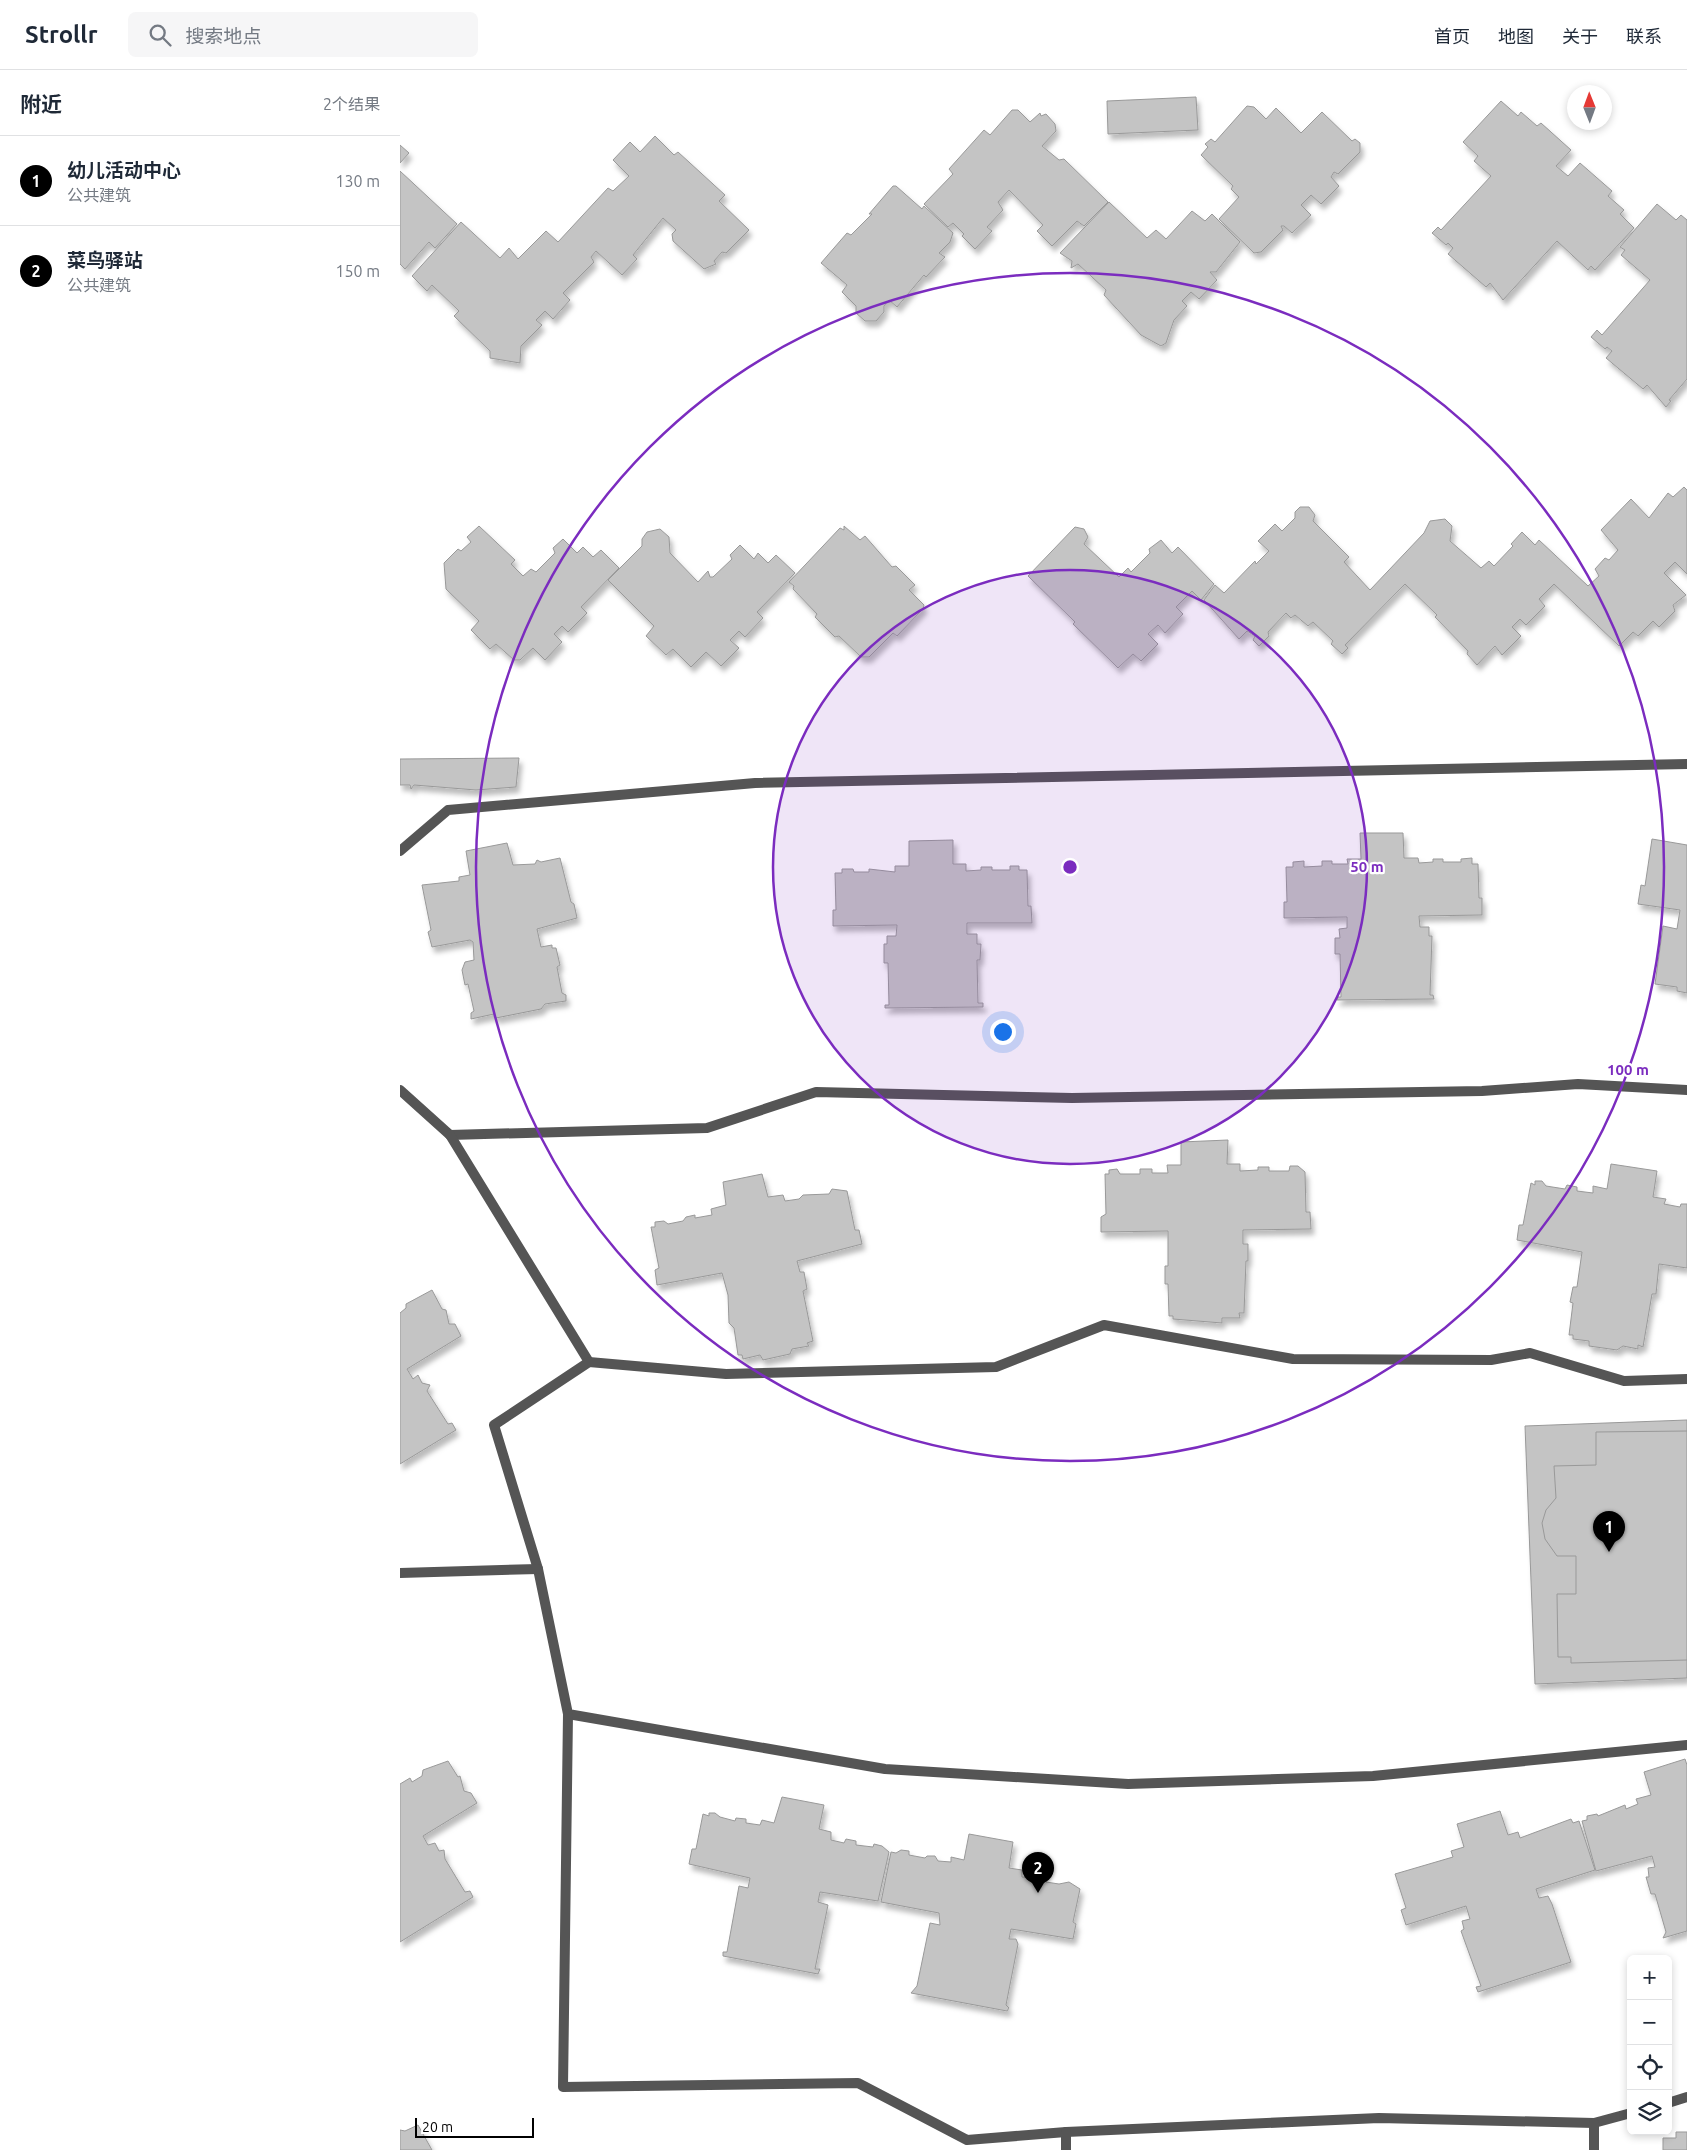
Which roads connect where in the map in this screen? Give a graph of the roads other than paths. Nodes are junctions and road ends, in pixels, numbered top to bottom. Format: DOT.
graph roads {
  1 [pos="1687,764"];
  2 [pos="400,851"];
  3 [pos="400,1090"];
  4 [pos="1685,1092"];
  5 [pos="450,1135"];
  6 [pos="589,1362"];
  7 [pos="1687,1378"];
  8 [pos="538,1569"];
  9 [pos="400,1573"];
  10 [pos="568,1714"];
  11 [pos="1687,1745"];
  12 [pos="1687,2097"];
  13 [pos="1672,2102"];
  14 [pos="1627,2114"];
  15 [pos="1594,2123"];
  16 [pos="1066,2132"];
  17 [pos="1066,2150"];
  18 [pos="1594,2150"];
  1 -- 2 [label="street"];
  3 -- 5 [label="street"];
  4 -- 5 [label="street"];
  5 -- 6 [label="street"];
  6 -- 7 [label="street"];
  6 -- 8 [label="street"];
  8 -- 9 [label="street"];
  8 -- 10 [label="street"];
  10 -- 11 [label="street"];
  10 -- 16 [label="street"];
  12 -- 13 [label="street"];
  14 -- 15 [label="street"];
  15 -- 16 [label="street"];
  15 -- 18 [label="street"];
  16 -- 17 [label="street"];
}
